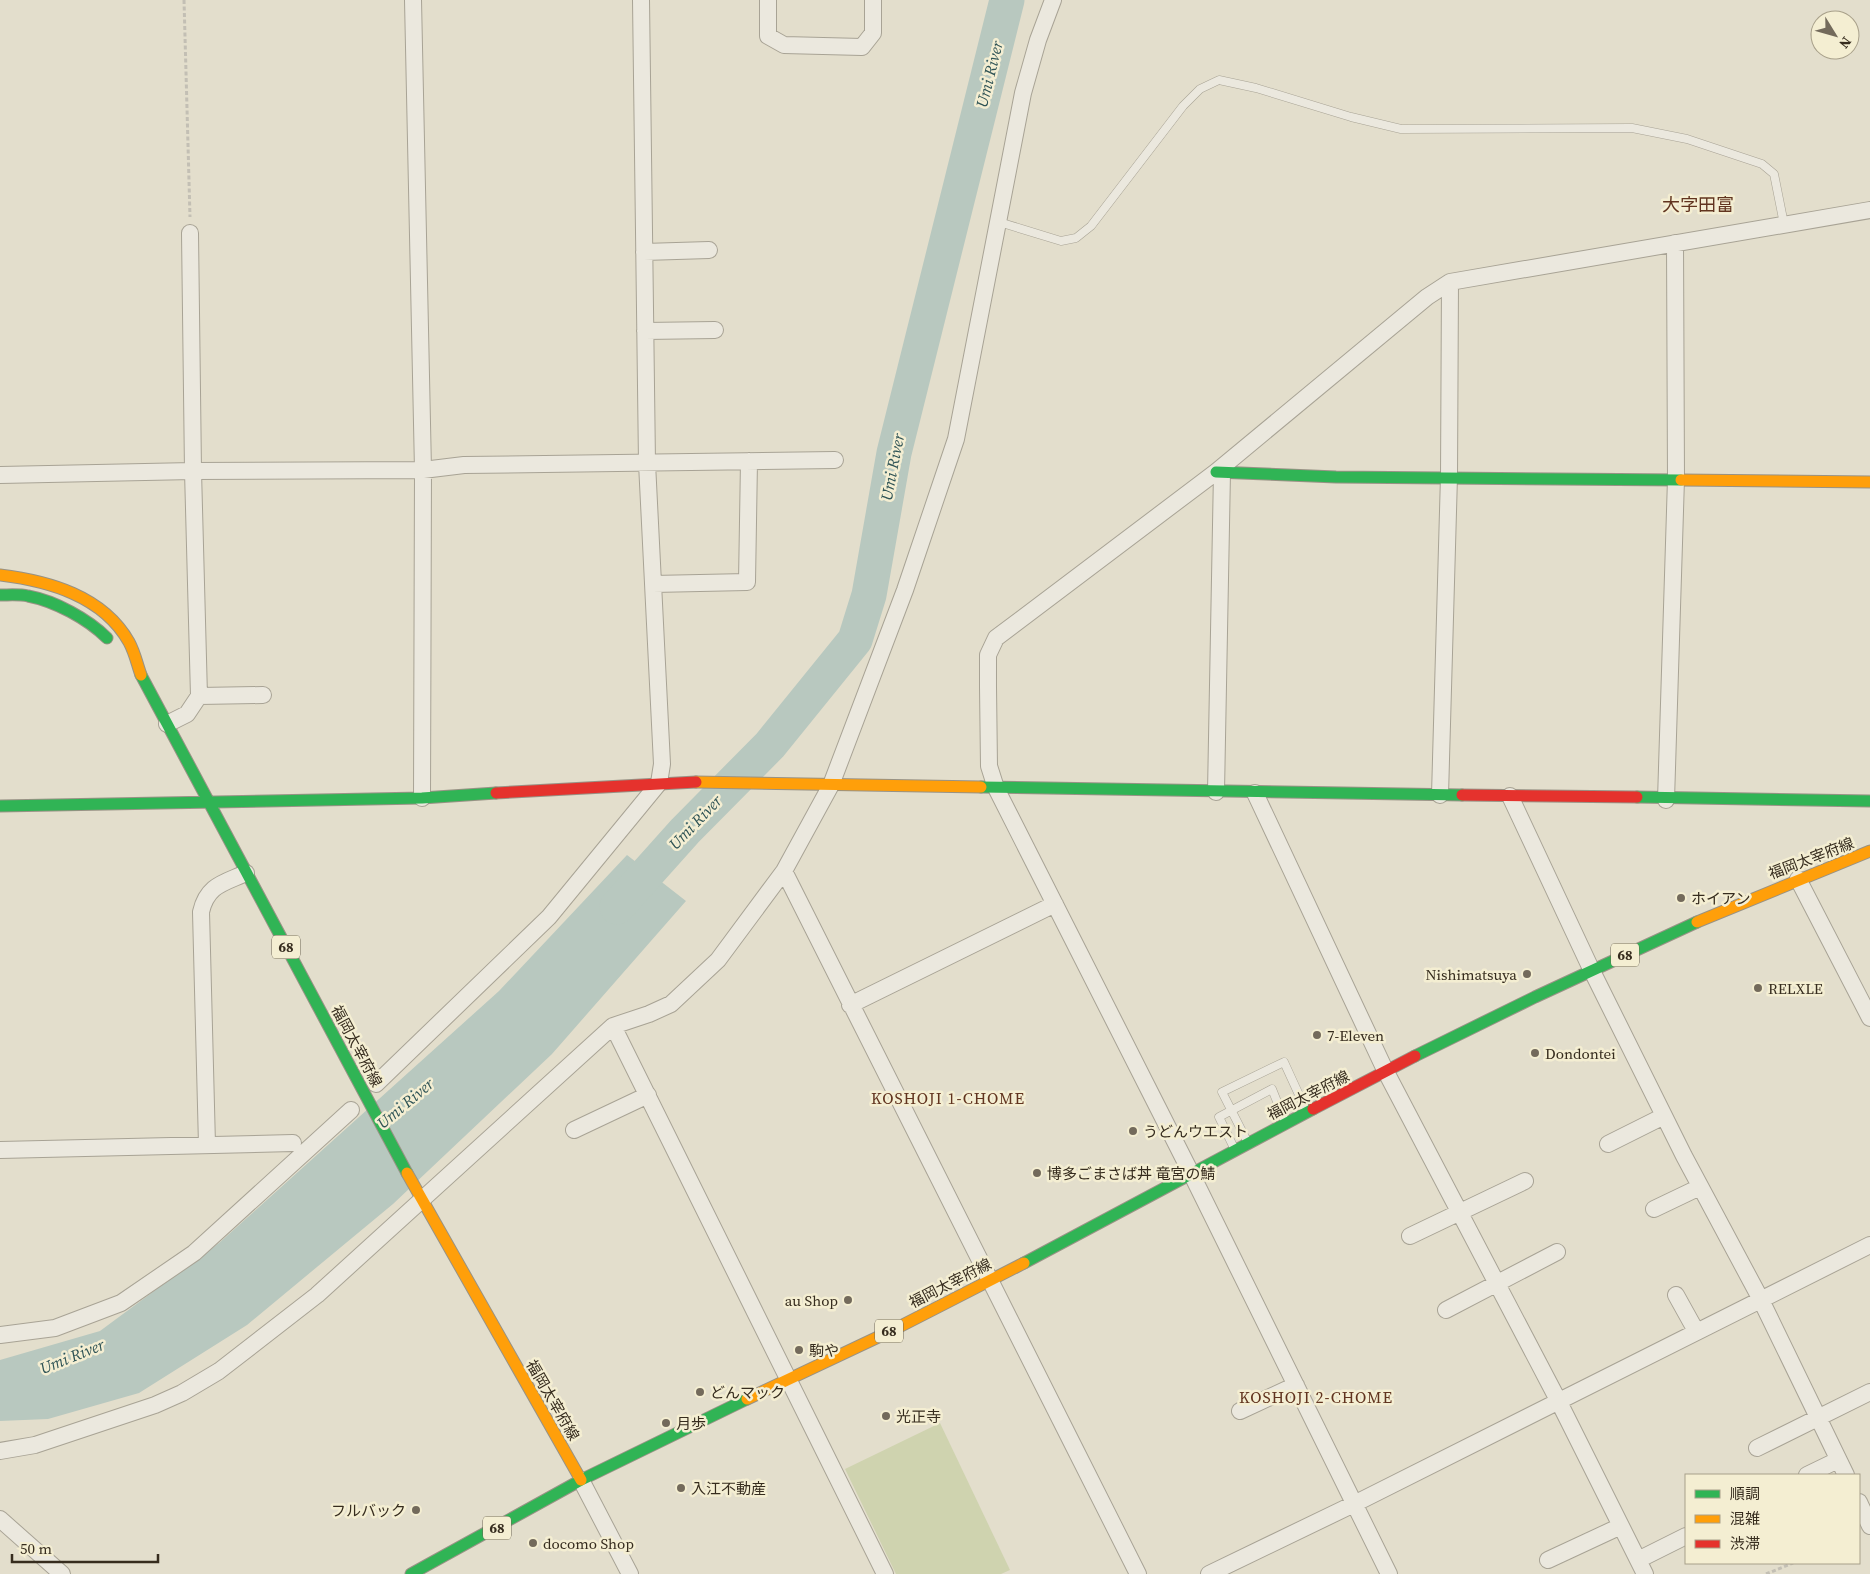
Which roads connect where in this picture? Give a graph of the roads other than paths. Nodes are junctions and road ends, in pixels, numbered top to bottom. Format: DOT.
graph roads {
  1 [pos="413,0"];
  2 [pos="642,0"];
  3 [pos="768,0"];
  4 [pos="874,0"];
  5 [pos="1053,0"];
  6 [pos="1870,210"];
  7 [pos="999,222"];
  8 [pos="1784,224"];
  9 [pos="190,233"];
  10 [pos="1675,243"];
  11 [pos="709,250"];
  12 [pos="644,252"];
  13 [pos="1450,282"];
  14 [pos="715,330"];
  15 [pos="646,331"];
  16 [pos="835,460"];
  17 [pos="749,461"];
  18 [pos="647,463"];
  19 [pos="423,470"];
  20 [pos="193,471"];
  21 [pos="1219,472"];
  22 [pos="0,475"];
  23 [pos="1449,476"];
  24 [pos="1676,479"];
  25 [pos="1870,482"];
  26 [pos="0,575"];
  27 [pos="653,584"];
  28 [pos="0,596"];
  29 [pos="141,675"];
  30 [pos="263,695"];
  31 [pos="199,696"];
  32 [pos="167,724"];
  33 [pos="666,782"];
  34 [pos="831,785"];
  35 [pos="996,788"];
  36 [pos="1216,792"];
  37 [pos="1255,793"];
  38 [pos="1440,795"];
  39 [pos="1510,796"];
  40 [pos="422,798"];
  41 [pos="207,800"];
  42 [pos="1666,800"];
  43 [pos="1870,801"];
  44 [pos="0,806"];
  45 [pos="1870,851"];
  46 [pos="784,871"];
  47 [pos="246,873"];
  48 [pos="1798,879"];
  49 [pos="1055,904"];
  50 [pos="1592,971"];
  51 [pos="850,1005"];
  52 [pos="1870,1018"];
  53 [pos="613,1026"];
  54 [pos="1386,1072"];
  55 [pos="370,1088"];
  56 [pos="648,1095"];
  57 [pos="352,1110"];
  58 [pos="1232,1111"];
  59 [pos="1307,1112"];
  60 [pos="1664,1116"];
  61 [pos="1286,1124"];
  62 [pos="574,1130"];
  63 [pos="294,1143"];
  64 [pos="1248,1143"];
  65 [pos="1608,1144"];
  66 [pos="207,1146"];
  67 [pos="0,1150"];
  68 [pos="1235,1150"];
  69 [pos="1191,1172"];
  70 [pos="1525,1180"];
  71 [pos="1700,1187"];
  72 [pos="422,1201"];
  73 [pos="1654,1209"];
  74 [pos="1460,1212"];
  75 [pos="1410,1236"];
  76 [pos="1870,1245"];
  77 [pos="1557,1252"];
  78 [pos="990,1280"];
  79 [pos="1497,1283"];
  80 [pos="1676,1295"];
  81 [pos="1760,1298"];
  82 [pos="1446,1310"];
  83 [pos="1696,1332"];
  84 [pos="0,1335"];
  85 [pos="788,1381"];
  86 [pos="1296,1384"];
  87 [pos="1870,1392"];
  88 [pos="1559,1402"];
  89 [pos="1240,1411"];
  90 [pos="1818,1418"];
  91 [pos="1757,1448"];
  92 [pos="0,1450"];
  93 [pos="1838,1460"];
  94 [pos="1809,1474"];
  95 [pos="1845,1474"];
  96 [pos="582,1480"];
  97 [pos="1354,1504"];
  98 [pos="1860,1504"];
  99 [pos="0,1519"];
  100 [pos="1621,1526"];
  101 [pos="1870,1526"];
  102 [pos="1685,1537"];
  103 [pos="1548,1560"];
  104 [pos="1641,1567"];
  105 [pos="62,1574"];
  106 [pos="411,1574"];
  107 [pos="630,1574"];
  108 [pos="885,1574"];
  109 [pos="1138,1574"];
  110 [pos="1209,1574"];
  111 [pos="1389,1574"];
  1 -- 19 [label="street"];
  2 -- 12 [label="street"];
  3 -- 4 [label="street"];
  5 -- 7 [label="street"];
  6 -- 8 [label="street"];
  7 -- 8 [label="lane"];
  7 -- 34 [label="street"];
  8 -- 10 [label="street"];
  9 -- 20 [label="street"];
  10 -- 13 [label="street"];
  10 -- 24 [label="street"];
  11 -- 12 [label="street"];
  12 -- 15 [label="street"];
  13 -- 21 [label="street"];
  13 -- 23 [label="street"];
  14 -- 15 [label="street"];
  15 -- 18 [label="street"];
  16 -- 17 [label="street"];
  17 -- 18 [label="street"];
  17 -- 27 [label="street"];
  18 -- 19 [label="street"];
  18 -- 27 [label="street"];
  19 -- 20 [label="street"];
  19 -- 40 [label="street"];
  20 -- 22 [label="street"];
  20 -- 31 [label="street"];
  21 -- 23 [label="main road"];
  21 -- 35 [label="street"];
  21 -- 36 [label="street"];
  23 -- 24 [label="main road"];
  23 -- 38 [label="street"];
  24 -- 25 [label="main road"];
  24 -- 42 [label="street"];
  26 -- 29 [label="main road, 福岡太宰府線 / 68"];
  27 -- 33 [label="street"];
  28 -- 29 [label="main road, 福岡太宰府線 / 68"];
  29 -- 32 [label="main road, 福岡太宰府線 / 68"];
  30 -- 31 [label="street"];
  31 -- 32 [label="street"];
  32 -- 41 [label="main road, 福岡太宰府線 / 68"];
  33 -- 34 [label="main road"];
  33 -- 40 [label="main road"];
  33 -- 55 [label="street"];
  34 -- 35 [label="main road"];
  34 -- 46 [label="street"];
  35 -- 36 [label="main road"];
  35 -- 49 [label="street"];
  36 -- 37 [label="main road"];
  37 -- 38 [label="main road"];
  37 -- 54 [label="street"];
  38 -- 39 [label="main road"];
  39 -- 42 [label="main road"];
  39 -- 50 [label="street"];
  40 -- 41 [label="main road"];
  41 -- 44 [label="main road"];
  41 -- 47 [label="main road, 福岡太宰府線 / 68"];
  42 -- 43 [label="main road"];
  45 -- 48 [label="main road, 福岡太宰府線 / 68"];
  46 -- 51 [label="street"];
  46 -- 53 [label="street"];
  47 -- 55 [label="main road, 福岡太宰府線 / 68"];
  47 -- 66 [label="street"];
  48 -- 50 [label="main road, 福岡太宰府線 / 68"];
  48 -- 52 [label="street"];
  49 -- 51 [label="street"];
  49 -- 69 [label="street"];
  50 -- 54 [label="main road, 福岡太宰府線 / 68"];
  50 -- 60 [label="street"];
  51 -- 78 [label="street"];
  53 -- 56 [label="street"];
  53 -- 72 [label="street"];
  54 -- 59 [label="main road, 福岡太宰府線 / 68"];
  54 -- 74 [label="street"];
  55 -- 72 [label="main road, 福岡太宰府線 / 68"];
  56 -- 62 [label="street"];
  56 -- 85 [label="street"];
  57 -- 84 [label="street"];
  58 -- 59 [label="lane"];
  58 -- 61 [label="lane"];
  58 -- 64 [label="lane"];
  58 -- 68 [label="lane"];
  59 -- 61 [label="main road, 福岡太宰府線 / 68"];
  60 -- 65 [label="street"];
  60 -- 71 [label="street"];
  61 -- 64 [label="main road, 福岡太宰府線 / 68"];
  63 -- 66 [label="street"];
  64 -- 68 [label="main road, 福岡太宰府線 / 68"];
  66 -- 67 [label="street"];
  68 -- 69 [label="main road, 福岡太宰府線 / 68"];
  69 -- 78 [label="main road, 福岡太宰府線 / 68"];
  69 -- 86 [label="street"];
  70 -- 74 [label="street"];
  71 -- 73 [label="street"];
  71 -- 81 [label="street"];
  72 -- 92 [label="street"];
  72 -- 96 [label="main road, 福岡太宰府線 / 68"];
  74 -- 75 [label="street"];
  74 -- 79 [label="street"];
  76 -- 81 [label="street"];
  77 -- 79 [label="street"];
  78 -- 85 [label="main road, 福岡太宰府線 / 68"];
  78 -- 109 [label="street"];
  79 -- 82 [label="street"];
  79 -- 88 [label="street"];
  80 -- 83 [label="street"];
  81 -- 83 [label="street"];
  81 -- 90 [label="street"];
  83 -- 88 [label="street"];
  85 -- 96 [label="main road, 福岡太宰府線 / 68"];
  85 -- 108 [label="street"];
  86 -- 89 [label="street"];
  86 -- 97 [label="street"];
  87 -- 90 [label="street"];
  88 -- 97 [label="street"];
  88 -- 100 [label="street"];
  90 -- 91 [label="street"];
  90 -- 93 [label="street"];
  93 -- 94 [label="street"];
  93 -- 95 [label="street"];
  96 -- 106 [label="main road, 福岡太宰府線 / 68"];
  96 -- 107 [label="street"];
  97 -- 110 [label="street"];
  97 -- 111 [label="street"];
  98 -- 101 [label="street"];
  99 -- 105 [label="street"];
  100 -- 103 [label="street"];
  100 -- 104 [label="street"];
  102 -- 104 [label="street"];
}
